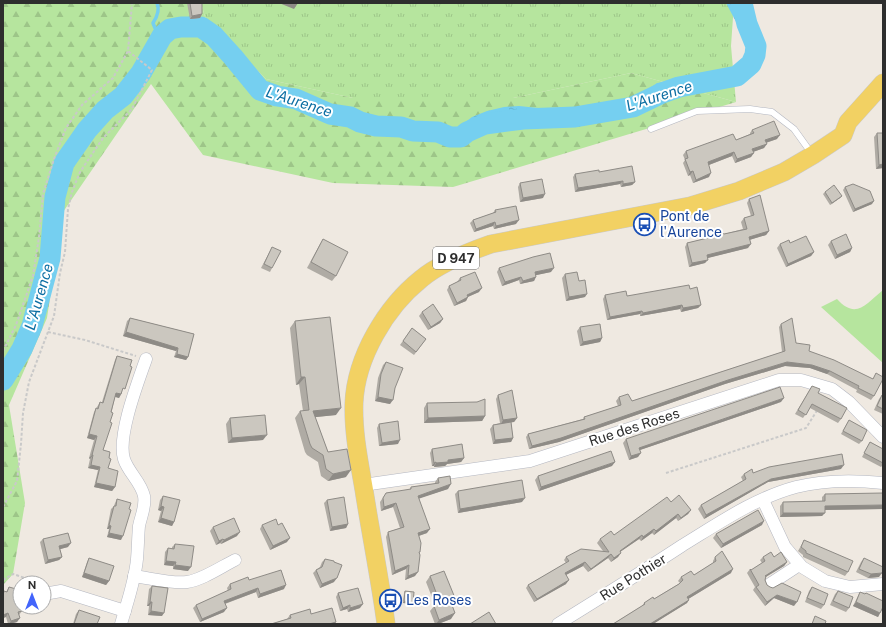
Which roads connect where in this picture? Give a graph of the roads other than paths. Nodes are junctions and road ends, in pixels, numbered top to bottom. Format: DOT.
graph roads {
  1 [pos="883,83"];
  2 [pos="883,102"];
  3 [pos="651,129"];
  4 [pos="843,135"];
  5 [pos="813,155"];
  6 [pos="146,359"];
  7 [pos="883,437"];
  8 [pos="883,483"];
  9 [pos="363,485"];
  10 [pos="763,500"];
  11 [pos="235,560"];
  12 [pos="799,565"];
  13 [pos="134,576"];
  14 [pos="770,584"];
  15 [pos="883,584"];
  16 [pos="52,593"];
  17 [pos="125,611"];
  18 [pos="121,624"];
  19 [pos="386,624"];
  20 [pos="558,624"];
  1 -- 4 [label="main road, D 947"];
  2 -- 4 [label="main road, D 947"];
  3 -- 5 [label="lane"];
  4 -- 5 [label="main road, D 947"];
  5 -- 9 [label="main road, D 947"];
  6 -- 13 [label="street"];
  7 -- 9 [label="street, Rue des Roses"];
  8 -- 10 [label="street, Rue Pothier"];
  9 -- 19 [label="main road, D 947"];
  10 -- 12 [label="street"];
  10 -- 20 [label="street, Rue Pothier"];
  11 -- 13 [label="street"];
  12 -- 14 [label="street"];
  12 -- 15 [label="street"];
  13 -- 17 [label="street"];
  16 -- 17 [label="street"];
  17 -- 18 [label="street"];
}
